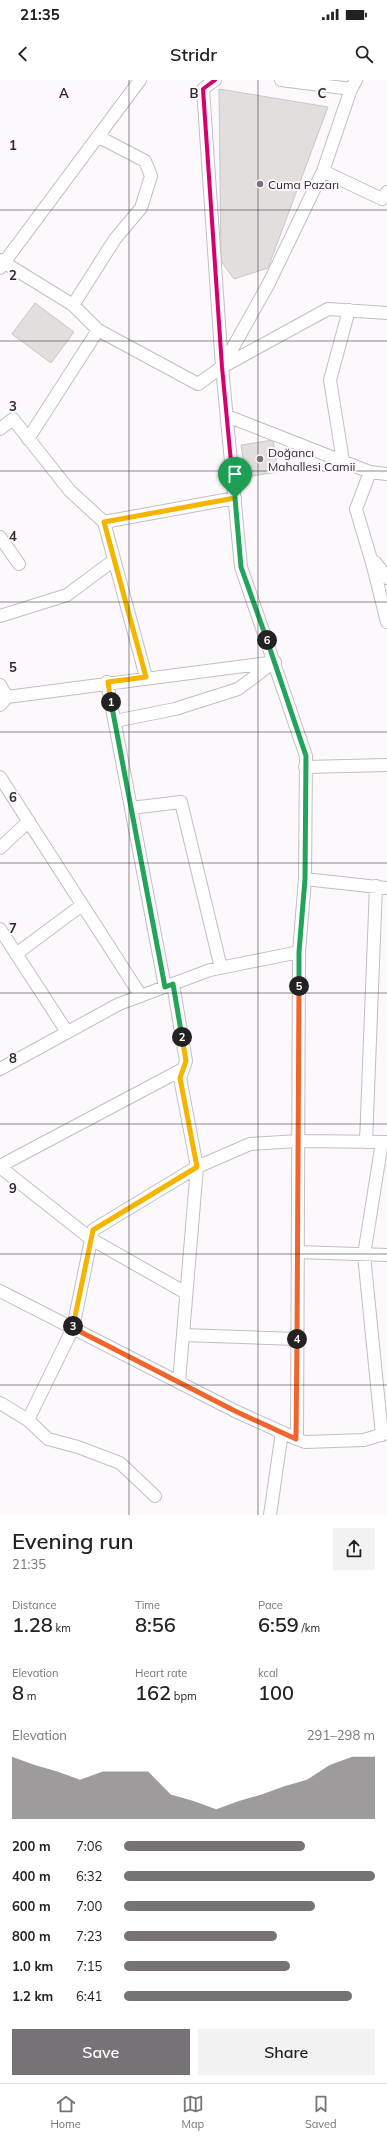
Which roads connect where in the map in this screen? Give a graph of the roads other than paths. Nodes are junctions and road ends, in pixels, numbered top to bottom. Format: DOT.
graph roads {
  1 [pos="140,80"];
  2 [pos="215,80"];
  3 [pos="281,80"];
  4 [pos="301,82"];
  5 [pos="353,85"];
  6 [pos="99,137"];
  7 [pos="323,171"];
  8 [pos="385,198"];
  9 [pos="1,264"];
  10 [pos="73,305"];
  11 [pos="349,310"];
  12 [pos="387,313"];
  13 [pos="98,330"];
  14 [pos="222,367"];
  15 [pos="227,416"];
  16 [pos="0,429"];
  17 [pos="28,439"];
  18 [pos="343,461"];
  19 [pos="370,472"];
  20 [pos="387,474"];
  21 [pos="235,498"];
  22 [pos="104,522"];
  23 [pos="0,537"];
  24 [pos="370,556"];
  25 [pos="114,560"];
  26 [pos="19,564"];
  27 [pos="387,578"];
  28 [pos="0,616"];
  29 [pos="387,622"];
  30 [pos="275,662"];
  31 [pos="146,677"];
  32 [pos="108,682"];
  33 [pos="0,685"];
  34 [pos="4,701"];
  35 [pos="115,721"];
  36 [pos="387,765"];
  37 [pos="305,767"];
  38 [pos="0,776"];
  39 [pos="131,808"];
  40 [pos="29,821"];
  41 [pos="0,848"];
  42 [pos="305,879"];
  43 [pos="381,887"];
  44 [pos="82,905"];
  45 [pos="0,929"];
  46 [pos="299,952"];
  47 [pos="16,954"];
  48 [pos="221,968"];
  49 [pos="169,985"];
  50 [pos="141,996"];
  51 [pos="67,1032"];
  52 [pos="0,1069"];
  53 [pos="183,1069"];
  54 [pos="298,1141"];
  55 [pos="366,1142"];
  56 [pos="385,1142"];
  57 [pos="0,1166"];
  58 [pos="197,1167"];
  59 [pos="91,1239"];
  60 [pos="298,1252"];
  61 [pos="364,1255"];
  62 [pos="387,1255"];
  63 [pos="0,1291"];
  64 [pos="186,1293"];
  65 [pos="73,1328"];
  66 [pos="183,1335"];
  67 [pos="297,1339"];
  68 [pos="179,1382"];
  69 [pos="0,1403"];
  70 [pos="28,1420"];
  71 [pos="282,1432"];
  72 [pos="384,1434"];
  73 [pos="296,1439"];
  74 [pos="155,1496"];
  75 [pos="270,1515"];
  1 -- 6 [label="street"];
  2 -- 14 [label="street"];
  3 -- 4 [label="street"];
  4 -- 5 [label="street"];
  5 -- 7 [label="street"];
  6 -- 9 [label="street"];
  6 -- 10 [label="street"];
  7 -- 8 [label="street"];
  7 -- 14 [label="street"];
  9 -- 10 [label="street"];
  10 -- 13 [label="street"];
  11 -- 12 [label="street"];
  11 -- 14 [label="street"];
  11 -- 18 [label="street"];
  13 -- 14 [label="street"];
  13 -- 17 [label="street"];
  14 -- 15 [label="street"];
  15 -- 18 [label="street"];
  15 -- 21 [label="street"];
  16 -- 17 [label="street"];
  17 -- 22 [label="street"];
  18 -- 19 [label="street"];
  19 -- 20 [label="street"];
  19 -- 24 [label="street"];
  21 -- 22 [label="street"];
  21 -- 30 [label="street"];
  22 -- 25 [label="street"];
  23 -- 26 [label="street"];
  24 -- 27 [label="street"];
  24 -- 29 [label="street"];
  25 -- 28 [label="street"];
  25 -- 31 [label="street"];
  30 -- 31 [label="street"];
  30 -- 35 [label="street"];
  30 -- 37 [label="street"];
  31 -- 32 [label="street"];
  32 -- 34 [label="street"];
  32 -- 35 [label="street"];
  33 -- 34 [label="street"];
  35 -- 39 [label="street"];
  36 -- 37 [label="street"];
  37 -- 42 [label="street"];
  38 -- 40 [label="street"];
  39 -- 48 [label="street"];
  39 -- 49 [label="street"];
  40 -- 41 [label="street"];
  40 -- 44 [label="street"];
  42 -- 43 [label="street"];
  42 -- 46 [label="street"];
  43 -- 55 [label="street"];
  44 -- 47 [label="street"];
  44 -- 50 [label="street"];
  45 -- 47 [label="street"];
  46 -- 48 [label="street"];
  46 -- 54 [label="street"];
  47 -- 51 [label="street"];
  48 -- 49 [label="street"];
  49 -- 50 [label="street"];
  49 -- 53 [label="street"];
  50 -- 51 [label="street"];
  51 -- 52 [label="street"];
  53 -- 57 [label="street"];
  53 -- 58 [label="street"];
  54 -- 55 [label="street"];
  54 -- 58 [label="street"];
  54 -- 60 [label="street"];
  55 -- 56 [label="street"];
  56 -- 61 [label="street"];
  57 -- 59 [label="street"];
  58 -- 59 [label="street"];
  58 -- 64 [label="street"];
  59 -- 64 [label="street"];
  59 -- 65 [label="street"];
  60 -- 61 [label="street"];
  60 -- 67 [label="street"];
  61 -- 62 [label="street"];
  61 -- 72 [label="street"];
  63 -- 65 [label="street"];
  64 -- 66 [label="street"];
  65 -- 68 [label="street"];
  65 -- 70 [label="street"];
  66 -- 67 [label="street"];
  66 -- 68 [label="street"];
  67 -- 73 [label="street"];
  68 -- 71 [label="street"];
  69 -- 70 [label="street"];
  70 -- 74 [label="street"];
  71 -- 73 [label="street"];
  71 -- 75 [label="street"];
  72 -- 73 [label="street"];
}
